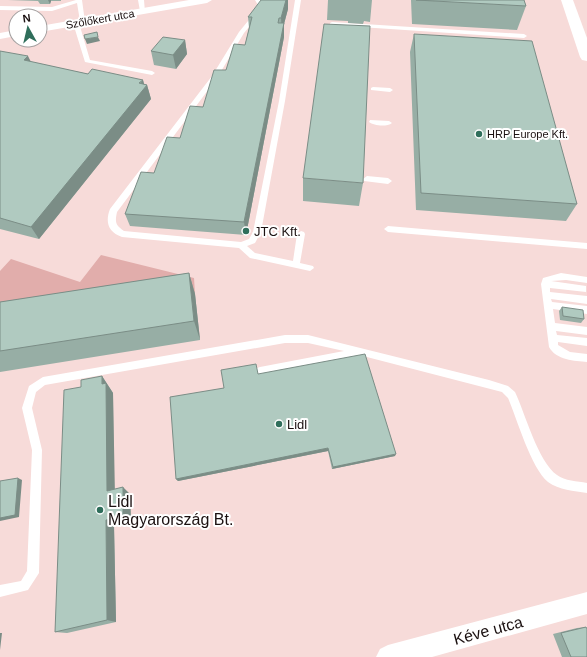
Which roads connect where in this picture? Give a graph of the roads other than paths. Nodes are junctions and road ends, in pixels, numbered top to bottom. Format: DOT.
graph roads {
  1 [pos="141,0"];
  2 [pos="207,0"];
  3 [pos="258,0"];
  4 [pos="298,0"];
  5 [pos="567,0"];
  6 [pos="79,1"];
  7 [pos="0,8"];
  8 [pos="143,11"];
  9 [pos="80,22"];
  10 [pos="332,24"];
  11 [pos="48,28"];
  12 [pos="524,36"];
  13 [pos="584,41"];
  14 [pos="587,57"];
  15 [pos="152,73"];
  16 [pos="373,89"];
  17 [pos="390,90"];
  18 [pos="372,122"];
  19 [pos="389,123"];
  20 [pos="368,179"];
  21 [pos="388,181"];
  22 [pos="388,229"];
  23 [pos="300,234"];
  24 [pos="241,245"];
  25 [pos="587,246"];
  26 [pos="296,264"];
  27 [pos="310,268"];
  28 [pos="585,279"];
  29 [pos="545,284"];
  30 [pos="587,292"];
  31 [pos="547,294"];
  32 [pos="587,300"];
  33 [pos="548,305"];
  34 [pos="587,310"];
  35 [pos="551,326"];
  36 [pos="587,331"];
  37 [pos="553,338"];
  38 [pos="587,342"];
  39 [pos="363,352"];
  40 [pos="587,358"];
  41 [pos="260,372"];
  42 [pos="587,488"];
  43 [pos="0,592"];
  44 [pos="587,603"];
  45 [pos="388,657"];
  1 -- 8 [label="lane"];
  2 -- 8 [label="street, Szőlőkert utca"];
  3 -- 24 [label="lane"];
  4 -- 24 [label="lane"];
  5 -- 13 [label="street"];
  6 -- 7 [label="lane"];
  6 -- 9 [label="lane"];
  8 -- 9 [label="street, Szőlőkert utca"];
  9 -- 11 [label="street, Szőlőkert utca"];
  9 -- 15 [label="lane"];
  10 -- 12 [label="lane"];
  13 -- 14 [label="street"];
  16 -- 17 [label="lane"];
  18 -- 19 [label="lane"];
  20 -- 21 [label="lane"];
  22 -- 25 [label="lane"];
  23 -- 26 [label="lane"];
  24 -- 26 [label="lane"];
  26 -- 27 [label="lane"];
  28 -- 29 [label="lane"];
  28 -- 30 [label="lane"];
  29 -- 30 [label="lane"];
  29 -- 31 [label="lane"];
  31 -- 32 [label="lane"];
  31 -- 33 [label="lane"];
  33 -- 34 [label="lane"];
  33 -- 35 [label="lane"];
  35 -- 36 [label="lane"];
  35 -- 37 [label="lane"];
  37 -- 38 [label="lane"];
  37 -- 40 [label="lane"];
  39 -- 41 [label="lane"];
  39 -- 42 [label="lane"];
  39 -- 43 [label="lane"];
  44 -- 45 [label="street, Kéve utca"];
}
